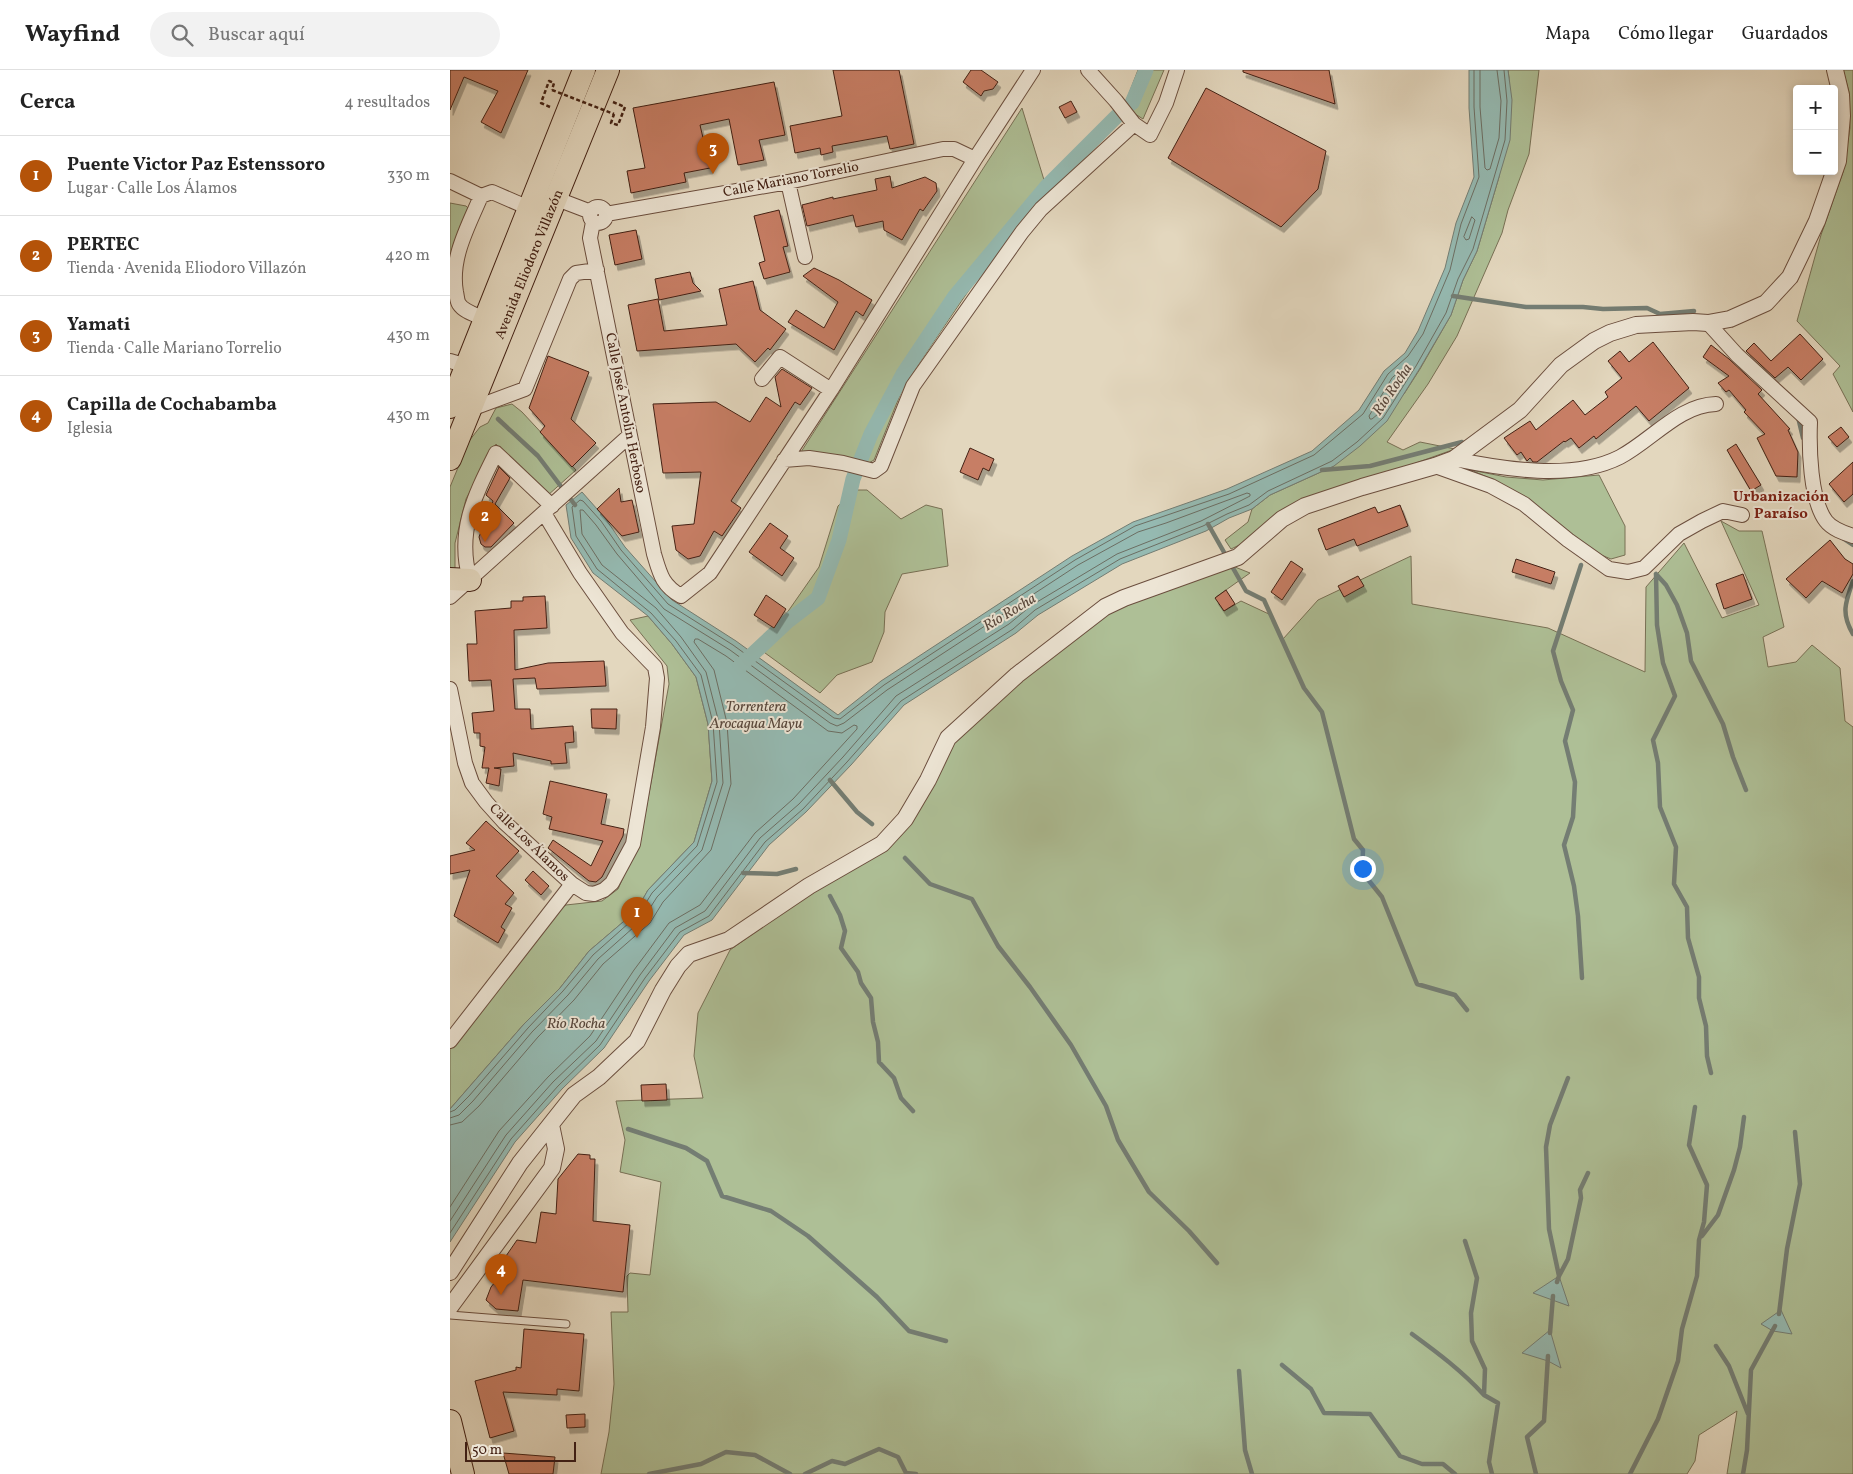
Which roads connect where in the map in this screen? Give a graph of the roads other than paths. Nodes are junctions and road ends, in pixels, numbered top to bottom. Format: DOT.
graph roads {
  1 [pos="584,70"];
  2 [pos="608,70"];
  3 [pos="1033,70"];
  4 [pos="1088,70"];
  5 [pos="1177,70"];
  6 [pos="1835,70"];
  7 [pos="1134,124"];
  8 [pos="975,158"];
  9 [pos="450,181"];
  10 [pos="788,182"];
  11 [pos="481,196"];
  12 [pos="557,199"];
  13 [pos="530,208"];
  14 [pos="592,217"];
  15 [pos="805,257"];
  16 [pos="597,270"];
  17 [pos="485,319"];
  18 [pos="1708,324"];
  19 [pos="458,364"];
  20 [pos="762,379"];
  21 [pos="450,386"];
  22 [pos="831,390"];
  23 [pos="1716,404"];
  24 [pos="460,408"];
  25 [pos="629,436"];
  26 [pos="450,459"];
  27 [pos="1454,459"];
  28 [pos="784,460"];
  29 [pos="1435,466"];
  30 [pos="552,506"];
  31 [pos="1742,514"];
  32 [pos="1853,536"];
  33 [pos="457,587"];
  34 [pos="450,608"];
  35 [pos="450,689"];
  36 [pos="572,884"];
  37 [pos="450,1041"];
  38 [pos="551,1125"];
  39 [pos="450,1272"];
  40 [pos="450,1307"];
  41 [pos="450,1315"];
  42 [pos="566,1324"];
  43 [pos="450,1422"];
  44 [pos="463,1474"];
  1 -- 13 [label="highway, Avenida Eliodoro Villazón"];
  2 -- 12 [label="highway, Avenida Eliodoro Villazón"];
  3 -- 8 [label="street"];
  4 -- 7 [label="street"];
  5 -- 7 [label="street"];
  6 -- 18 [label="street"];
  7 -- 28 [label="street"];
  8 -- 10 [label="street, Calle Mariano Torrelio"];
  8 -- 22 [label="street"];
  9 -- 11 [label="street"];
  10 -- 14 [label="street, Calle Mariano Torrelio"];
  10 -- 15 [label="street"];
  11 -- 13 [label="street"];
  11 -- 17 [label="street"];
  12 -- 14 [label="street"];
  12 -- 24 [label="highway, Avenida Eliodoro Villazón"];
  13 -- 17 [label="highway, Avenida Eliodoro Villazón"];
  14 -- 16 [label="street, Calle José Antolin Herboso"];
  16 -- 24 [label="street"];
  16 -- 25 [label="street, Calle José Antolin Herboso"];
  17 -- 19 [label="highway, Avenida Eliodoro Villazón"];
  18 -- 27 [label="street"];
  18 -- 32 [label="street"];
  19 -- 21 [label="highway"];
  19 -- 24 [label="highway, Avenida Eliodoro Villazón"];
  20 -- 22 [label="street"];
  22 -- 28 [label="street"];
  23 -- 27 [label="street"];
  24 -- 26 [label="highway, Avenida Eliodoro Villazón"];
  25 -- 28 [label="street, Calle José Antolin Herboso"];
  25 -- 30 [label="street"];
  27 -- 29 [label="street"];
  29 -- 31 [label="street"];
  29 -- 38 [label="street"];
  30 -- 33 [label="street"];
  30 -- 33 [label="street, Calle Los Álamos"];
  30 -- 36 [label="street, Calle Los Álamos"];
  33 -- 34 [label="street"];
  35 -- 36 [label="street, Calle Los Álamos"];
  36 -- 37 [label="street"];
  38 -- 39 [label="street"];
  38 -- 40 [label="street"];
  41 -- 42 [label="lane"];
  43 -- 44 [label="highway"];
}
